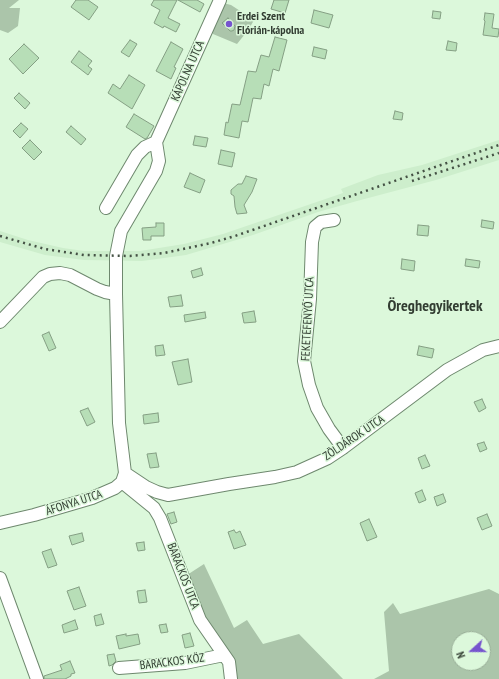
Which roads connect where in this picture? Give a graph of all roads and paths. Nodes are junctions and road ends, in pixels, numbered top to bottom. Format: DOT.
graph roads {
  1 [pos="220,0"];
  2 [pos="230,0"];
  3 [pos="156,142"];
  4 [pos="106,208"];
  5 [pos="334,220"];
  6 [pos="116,294"];
  7 [pos="0,322"];
  8 [pos="499,346"];
  9 [pos="343,448"];
  10 [pos="123,477"];
  11 [pos="0,523"];
  12 [pos="0,578"];
  13 [pos="224,655"];
  14 [pos="119,668"];
  15 [pos="36,679"];
  16 [pos="231,679"];
  1 -- 2 [label="street"];
  1 -- 3 [label="street, KÁPOLNA UTCA"];
  3 -- 4 [label="street"];
  3 -- 6 [label="street"];
  5 -- 9 [label="street, FEKETEFENYŐ UTCA"];
  6 -- 7 [label="street"];
  6 -- 10 [label="street"];
  8 -- 9 [label="street, ZÖLDÁROK UTCA"];
  9 -- 10 [label="street, ZÖLDÁROK UTCA"];
  10 -- 11 [label="street, ÁFONYA UTCA"];
  10 -- 13 [label="street, BARACKOS UTCA"];
  12 -- 15 [label="street"];
  13 -- 14 [label="street, BARACKOS KÖZ"];
  13 -- 16 [label="street, BARACKOS UTCA"];
}
